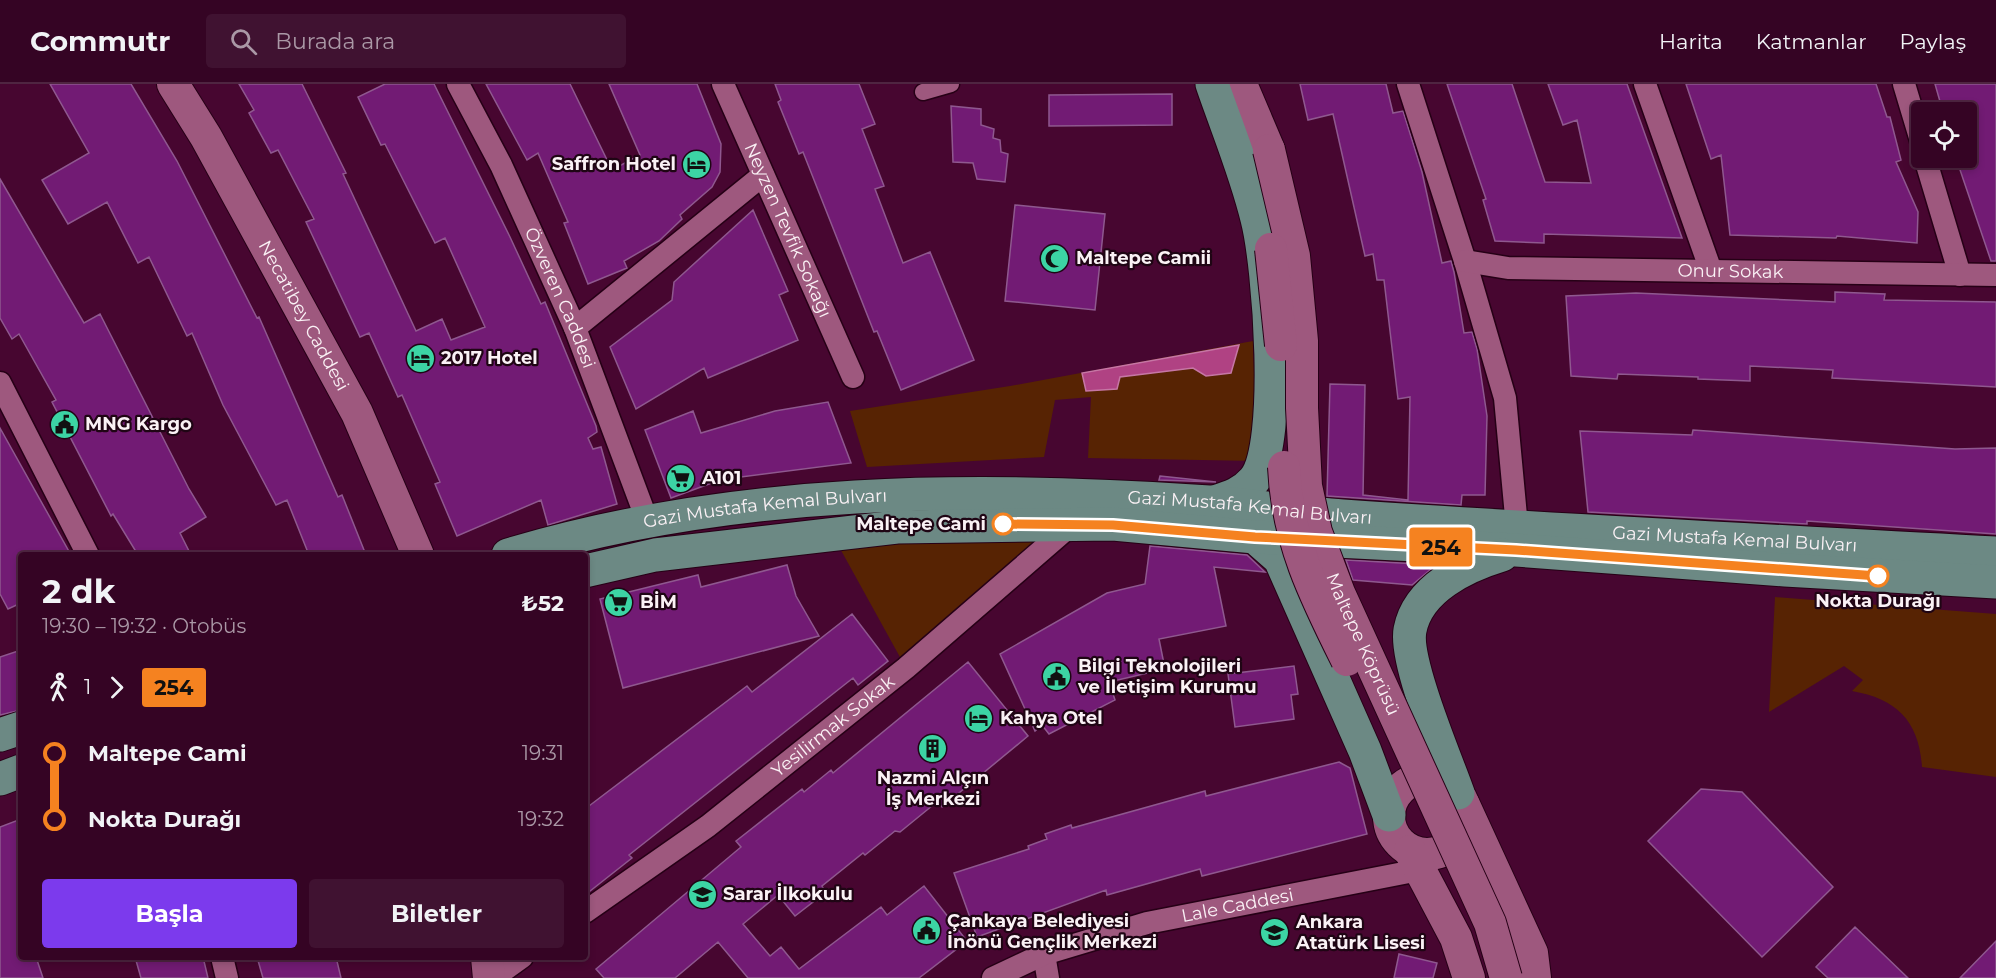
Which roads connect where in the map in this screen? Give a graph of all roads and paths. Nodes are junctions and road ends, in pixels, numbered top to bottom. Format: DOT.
graph roads {
  1 [pos="174,84"];
  2 [pos="458,84"];
  3 [pos="723,84"];
  4 [pos="951,84"];
  5 [pos="1214,84"];
  6 [pos="1241,84"];
  7 [pos="1408,84"];
  8 [pos="1645,84"];
  9 [pos="1904,84"];
  10 [pos="923,92"];
  11 [pos="1911,107"];
  12 [pos="1259,154"];
  13 [pos="1928,168"];
  14 [pos="763,175"];
  15 [pos="1465,261"];
  16 [pos="1711,271"];
  17 [pos="1960,275"];
  18 [pos="1996,275"];
  19 [pos="575,328"];
  20 [pos="853,376"];
  21 [pos="0,383"];
  22 [pos="1214,502"];
  23 [pos="647,520"];
  24 [pos="1071,525"];
  25 [pos="1255,537"];
  26 [pos="1517,539"];
  27 [pos="86,552"];
  28 [pos="417,552"];
  29 [pos="520,552"];
  30 [pos="1996,554"];
  31 [pos="588,570"];
  32 [pos="1996,582"];
  33 [pos="18,729"];
  34 [pos="0,735"];
  35 [pos="18,772"];
  36 [pos="0,779"];
  37 [pos="1461,799"];
  38 [pos="1389,815"];
  39 [pos="1415,861"];
  40 [pos="588,910"];
  41 [pos="1044,954"];
  42 [pos="223,960"];
  43 [pos="488,960"];
  44 [pos="518,960"];
  45 [pos="1534,965"];
  46 [pos="227,978"];
  47 [pos="491,978"];
  48 [pos="993,978"];
  49 [pos="1048,978"];
  50 [pos="1469,978"];
  51 [pos="1487,978"];
  52 [pos="1506,978"];
  53 [pos="1552,978"];
  1 -- 28 [label="main road, Necatibey Caddesi"];
  2 -- 19 [label="street, Özveren Caddesi"];
  3 -- 14 [label="street, Neyzen Tevfik Sokağı"];
  4 -- 10 [label="street"];
  5 -- 12 [label="main road"];
  5 -- 22 [label="main road"];
  6 -- 12 [label="main road"];
  7 -- 15 [label="street"];
  8 -- 16 [label="street"];
  9 -- 11 [label="street"];
  12 -- 51 [label="main road, Maltepe Köprüsü, bridge"];
  12 -- 52 [label="main road, Maltepe Köprüsü, bridge"];
  13 -- 17 [label="street"];
  14 -- 19 [label="street"];
  14 -- 20 [label="street, Neyzen Tevfik Sokağı"];
  15 -- 16 [label="street, Onur Sokak"];
  15 -- 26 [label="street"];
  16 -- 17 [label="street, Onur Sokak"];
  17 -- 18 [label="street, Onur Sokak"];
  19 -- 23 [label="street, Özveren Caddesi"];
  21 -- 27 [label="street"];
  22 -- 23 [label="main road, Gazi Mustafa Kemal Bulvarı"];
  22 -- 26 [label="main road, Gazi Mustafa Kemal Bulvarı"];
  23 -- 29 [label="main road, Gazi Mustafa Kemal Bulvarı"];
  24 -- 25 [label="main road, Gazi Mustafa Kemal Bulvarı"];
  24 -- 31 [label="main road, Gazi Mustafa Kemal Bulvarı"];
  24 -- 40 [label="street, Yesilirmak Sokak"];
  25 -- 26 [label="main road, Gazi Mustafa Kemal Bulvarı"];
  25 -- 38 [label="main road"];
  26 -- 30 [label="main road, Gazi Mustafa Kemal Bulvarı"];
  26 -- 32 [label="main road, Gazi Mustafa Kemal Bulvarı"];
  26 -- 37 [label="main road"];
  33 -- 34 [label="main road"];
  35 -- 36 [label="main road"];
  37 -- 38 [label="main road"];
  37 -- 39 [label="main road"];
  37 -- 45 [label="main road"];
  38 -- 39 [label="main road"];
  39 -- 41 [label="street, Lale Caddesi"];
  39 -- 50 [label="main road"];
  41 -- 48 [label="street, Lale Caddesi"];
  41 -- 49 [label="street"];
  42 -- 46 [label="street"];
  43 -- 47 [label="main road"];
  44 -- 47 [label="street"];
  45 -- 53 [label="street"];
}
